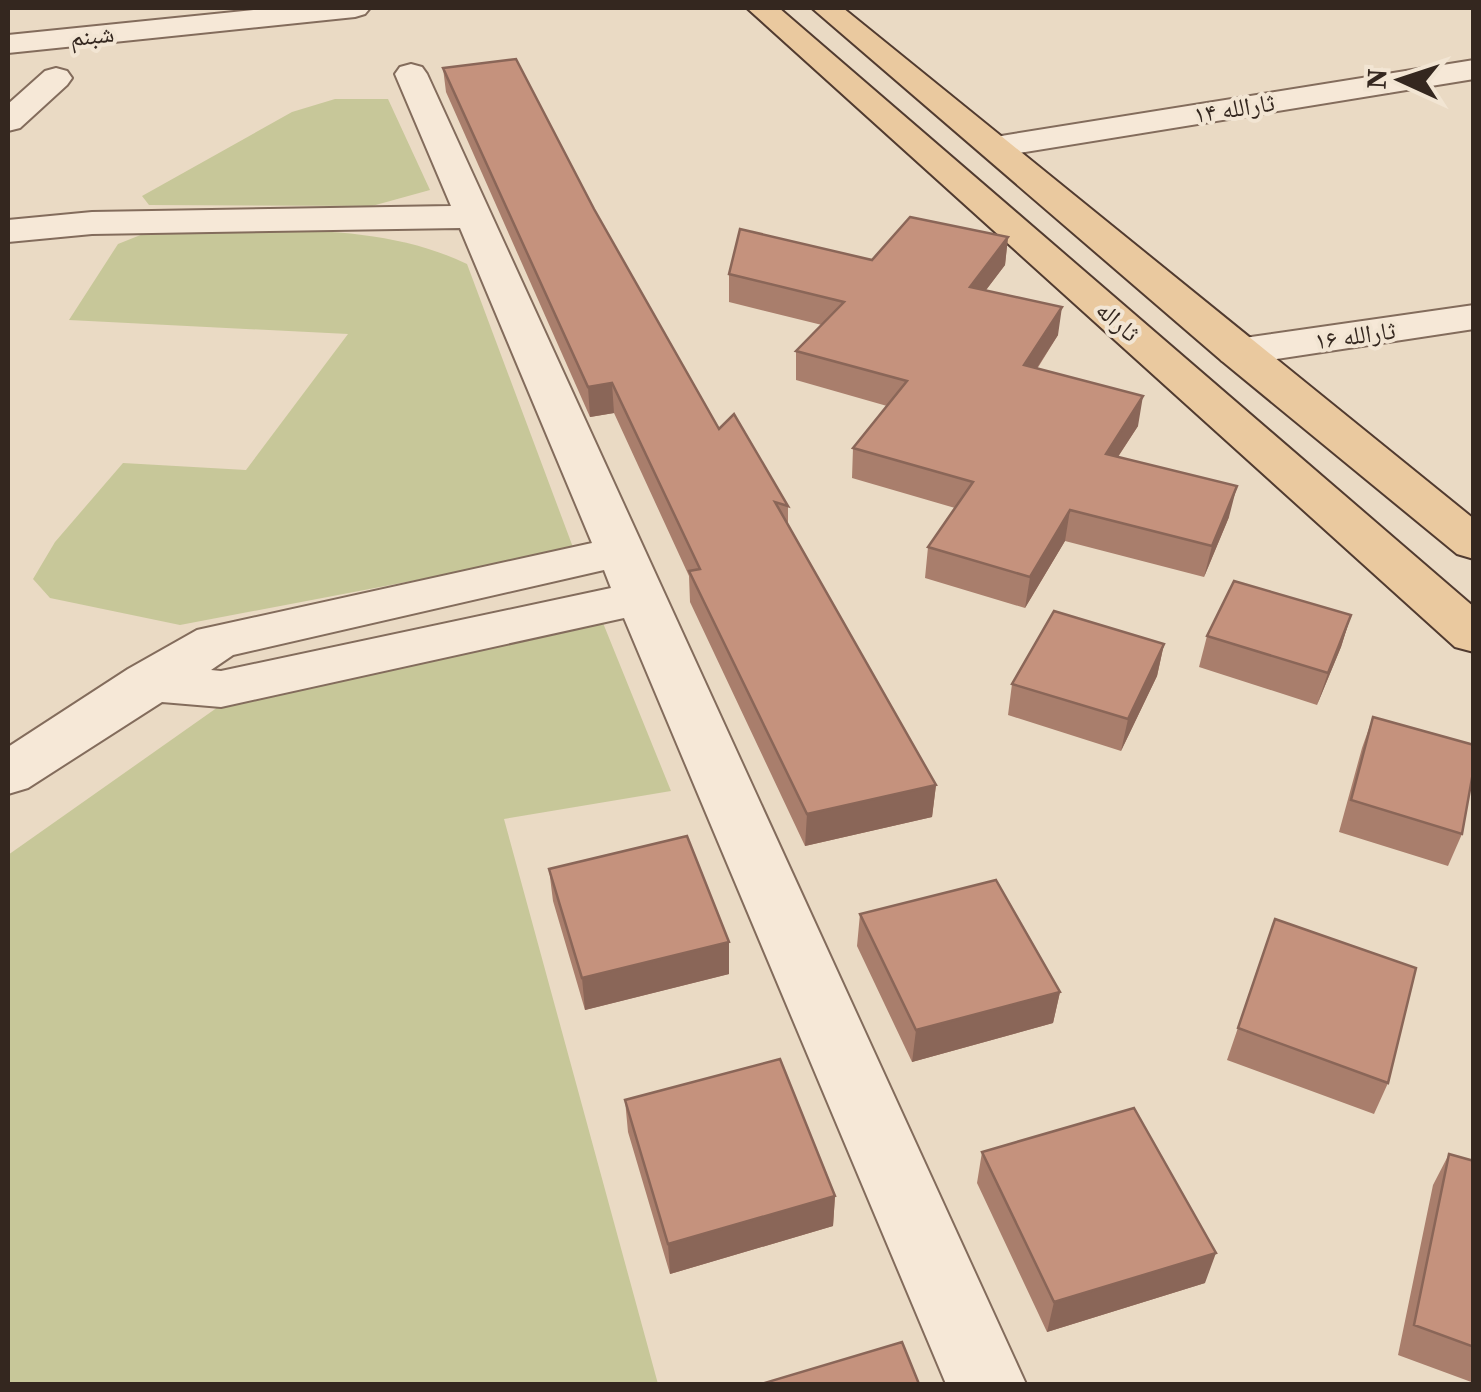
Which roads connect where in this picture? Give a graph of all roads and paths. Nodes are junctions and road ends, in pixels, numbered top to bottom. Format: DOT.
graph roads {
  1 [pos="48,8"];
  2 [pos="355,8"];
  3 [pos="762,8"];
  4 [pos="826,8"];
  5 [pos="299,10"];
  6 [pos="48,40"];
  7 [pos="8,44"];
  8 [pos="1474,69"];
  9 [pos="411,74"];
  10 [pos="56,78"];
  11 [pos="8,120"];
  12 [pos="995,147"];
  13 [pos="473,217"];
  14 [pos="8,231"];
  15 [pos="1474,317"];
  16 [pos="1236,352"];
  17 [pos="1474,544"];
  18 [pos="629,575"];
  19 [pos="1473,633"];
  20 [pos="8,774"];
  21 [pos="986,1384"];
  1 -- 6 [label="street"];
  2 -- 5 [label="street, شبنم"];
  3 -- 19 [label="main road, ثاراله"];
  4 -- 12 [label="main road, ثاراله"];
  5 -- 6 [label="street, شبنم"];
  6 -- 7 [label="street, شبنم"];
  8 -- 12 [label="street, ثارالله ۱۴"];
  9 -- 13 [label="street"];
  10 -- 11 [label="street"];
  12 -- 16 [label="main road, ثاراله"];
  13 -- 14 [label="street"];
  13 -- 18 [label="street"];
  15 -- 16 [label="street, ثارالله ۱۶"];
  16 -- 17 [label="main road, ثاراله"];
  18 -- 20 [label="street"];
  18 -- 21 [label="street"];
}
